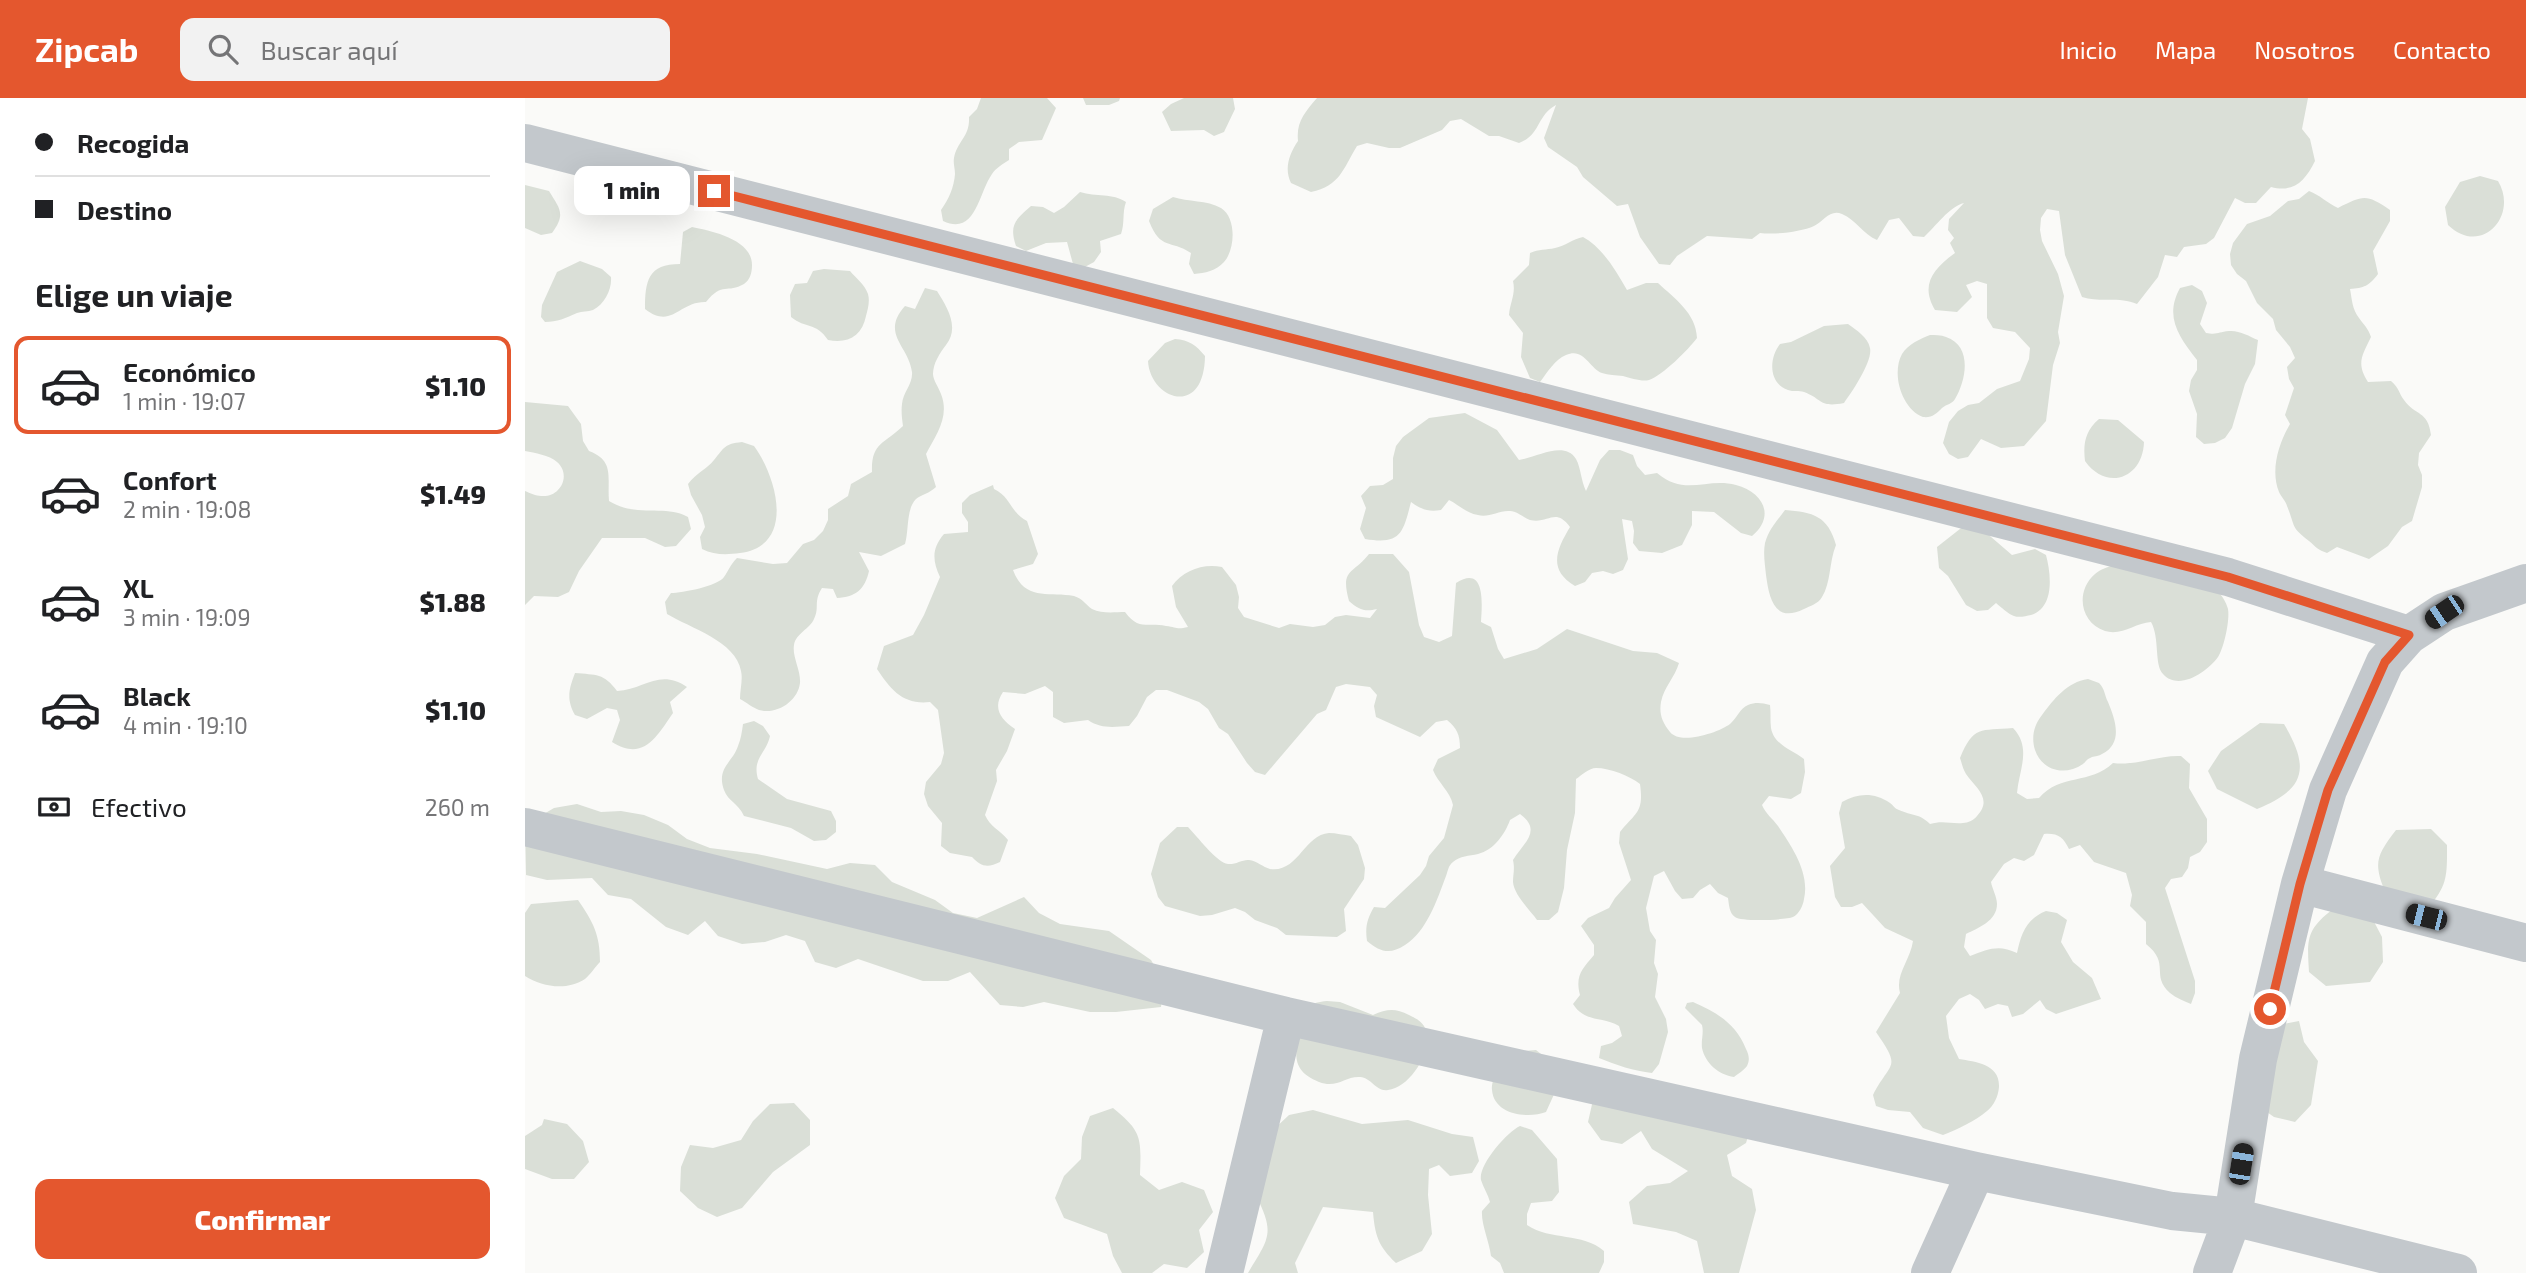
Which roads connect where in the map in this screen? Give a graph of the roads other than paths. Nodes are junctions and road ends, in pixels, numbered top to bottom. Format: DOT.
graph roads {
  1 [pos="525,142"];
  2 [pos="2526,583"];
  3 [pos="2409,635"];
  4 [pos="525,827"];
  5 [pos="2300,884"];
  6 [pos="2526,943"];
  7 [pos="1286,1016"];
  8 [pos="1976,1171"];
  9 [pos="2233,1217"];
  10 [pos="1224,1273"];
  11 [pos="1930,1273"];
  12 [pos="2212,1273"];
  13 [pos="2458,1273"];
  1 -- 3 [label="street"];
  2 -- 3 [label="street"];
  3 -- 5 [label="street"];
  4 -- 7 [label="street"];
  5 -- 6 [label="street"];
  5 -- 9 [label="street"];
  7 -- 8 [label="street"];
  7 -- 10 [label="street"];
  8 -- 9 [label="street"];
  8 -- 11 [label="street"];
  9 -- 12 [label="street"];
  9 -- 13 [label="street"];
}
